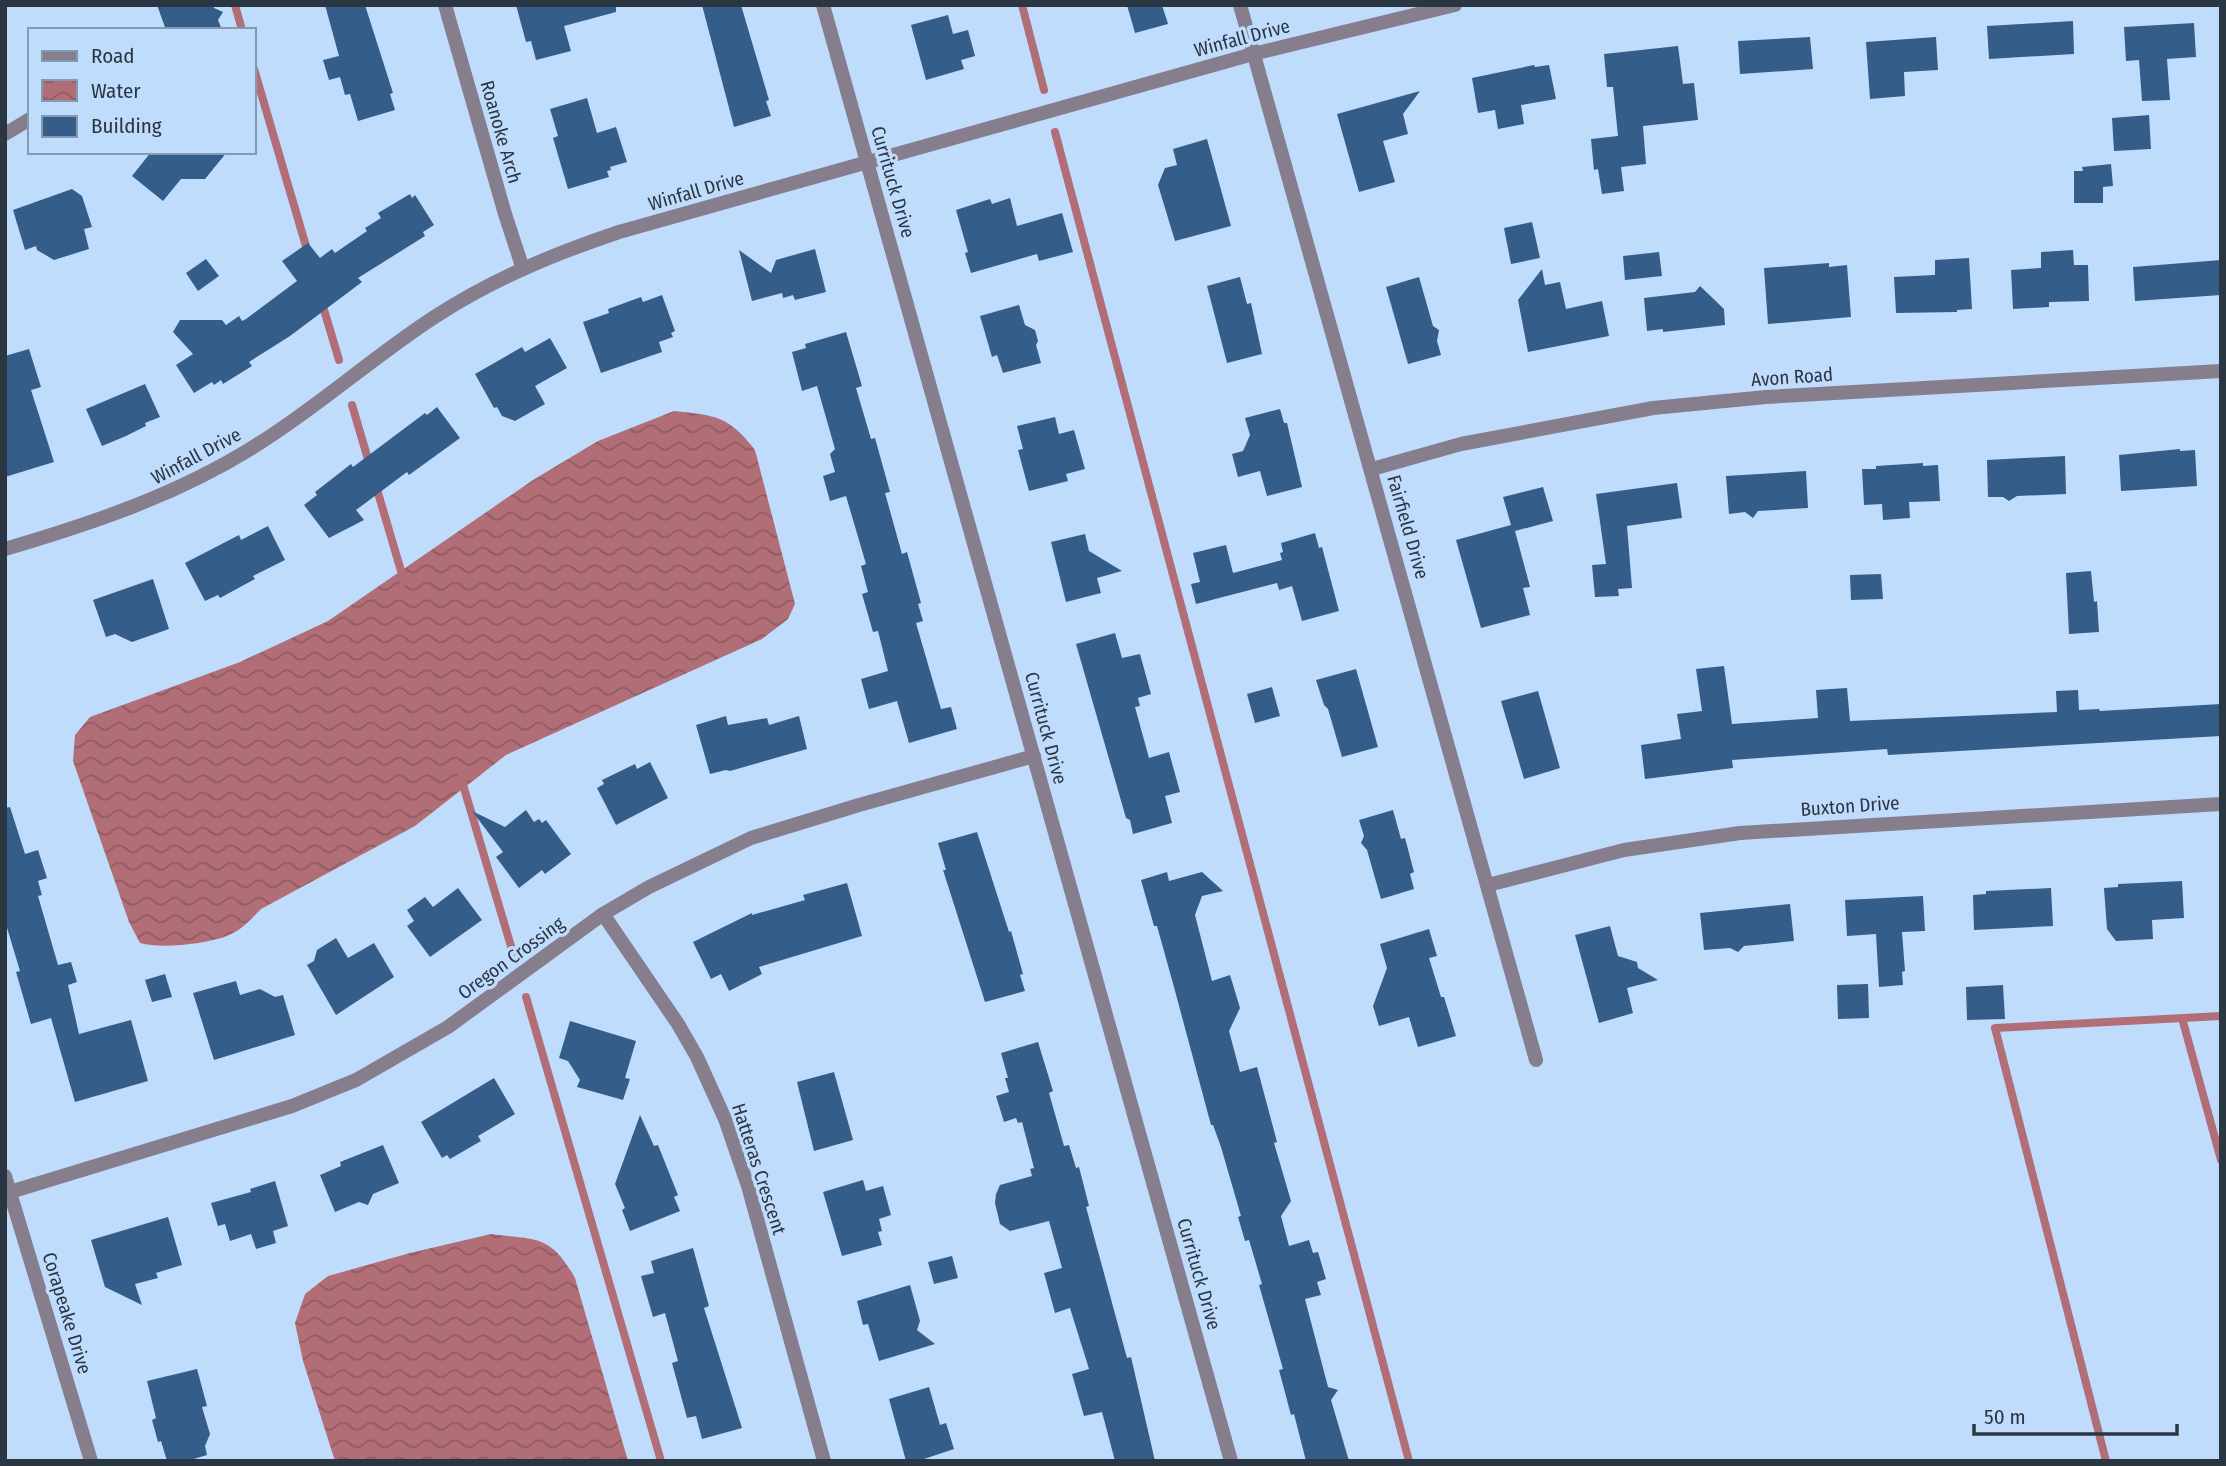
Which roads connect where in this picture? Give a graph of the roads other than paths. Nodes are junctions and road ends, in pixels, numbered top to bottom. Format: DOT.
graph roads {
  1 [pos="445,5"];
  2 [pos="824,5"];
  3 [pos="1240,5"];
  4 [pos="1455,5"];
  5 [pos="1253,54"];
  6 [pos="28,120"];
  7 [pos="5,134"];
  8 [pos="868,162"];
  9 [pos="523,269"];
  10 [pos="2221,371"];
  11 [pos="1372,469"];
  12 [pos="5,549"];
  13 [pos="1034,756"];
  14 [pos="2221,804"];
  15 [pos="1488,885"];
  16 [pos="603,914"];
  17 [pos="1536,1060"];
  18 [pos="5,1175"];
  19 [pos="10,1192"];
  20 [pos="91,1461"];
  21 [pos="824,1461"];
  22 [pos="1231,1461"];
  1 -- 9 [label="street, Roanoke Arch"];
  2 -- 8 [label="street, Currituck Drive"];
  3 -- 5 [label="street, Fairfield Drive"];
  4 -- 5 [label="street, Winfall Drive"];
  5 -- 8 [label="street, Winfall Drive"];
  5 -- 11 [label="street, Fairfield Drive"];
  6 -- 7 [label="street"];
  8 -- 9 [label="street, Winfall Drive"];
  8 -- 13 [label="street, Currituck Drive"];
  9 -- 12 [label="street, Winfall Drive"];
  10 -- 11 [label="street, Avon Road"];
  11 -- 15 [label="street, Fairfield Drive"];
  13 -- 16 [label="street, Oregon Crossing"];
  13 -- 22 [label="street, Currituck Drive"];
  14 -- 15 [label="street, Buxton Drive"];
  15 -- 17 [label="street, Fairfield Drive"];
  16 -- 19 [label="street, Oregon Crossing"];
  16 -- 21 [label="street, Hatteras Crescent"];
  18 -- 19 [label="street, Corapeake Drive"];
  19 -- 20 [label="street, Corapeake Drive"];
}
